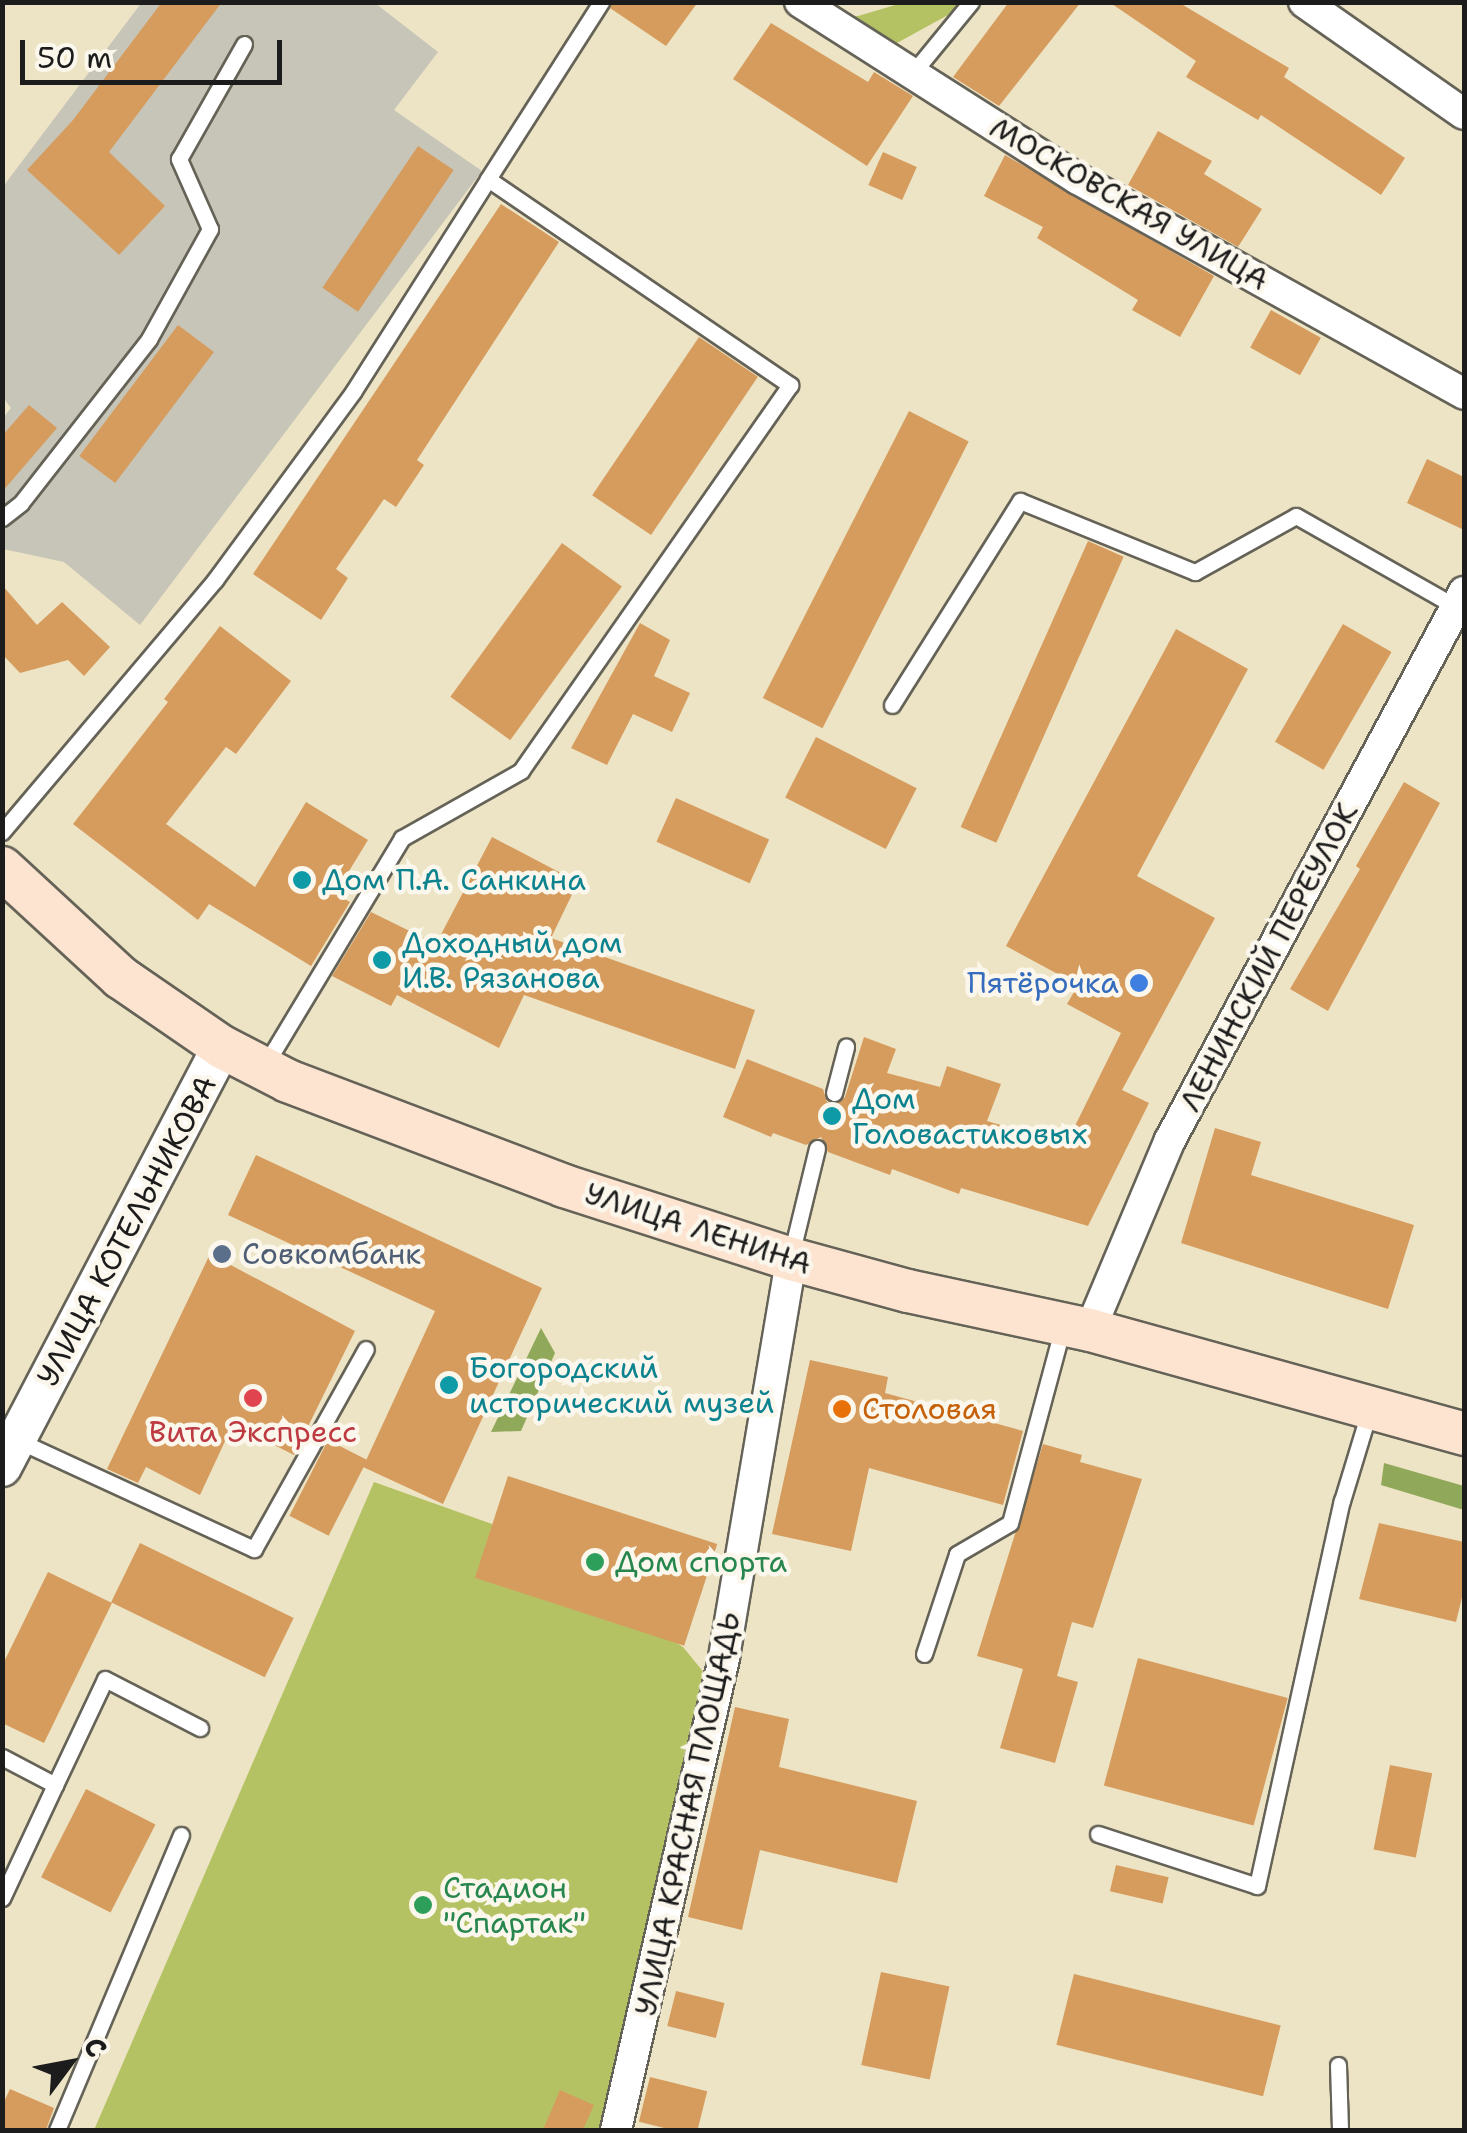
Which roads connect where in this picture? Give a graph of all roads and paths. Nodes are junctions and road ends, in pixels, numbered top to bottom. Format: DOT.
graph roads {
  1 [pos="602,2"];
  2 [pos="800,2"];
  3 [pos="972,2"];
  4 [pos="1304,2"];
  5 [pos="244,44"];
  6 [pos="907,71"];
  7 [pos="1464,114"];
  8 [pos="488,180"];
  9 [pos="1464,394"];
  10 [pos="2,518"];
  11 [pos="1460,600"];
  12 [pos="892,705"];
  13 [pos="2,832"];
  14 [pos="2,868"];
  15 [pos="222,1047"];
  16 [pos="846,1047"];
  17 [pos="262,1070"];
  18 [pos="834,1093"];
  19 [pos="817,1148"];
  20 [pos="791,1259"];
  21 [pos="1077,1326"];
  22 [pos="366,1349"];
  23 [pos="1370,1408"];
  24 [pos="13,1432"];
  25 [pos="1464,1434"];
  26 [pos="924,1654"];
  27 [pos="200,1728"];
  28 [pos="2,1757"];
  29 [pos="55,1785"];
  30 [pos="1098,1834"];
  31 [pos="181,1836"];
  32 [pos="2,1898"];
  33 [pos="1338,2066"];
  34 [pos="57,2130"];
  35 [pos="616,2130"];
  36 [pos="1340,2130"];
  1 -- 8 [label="lane"];
  2 -- 6 [label="street, МОСКОВСКАЯ УЛИЦА"];
  3 -- 6 [label="lane"];
  4 -- 7 [label="street"];
  5 -- 10 [label="lane"];
  6 -- 9 [label="street, МОСКОВСКАЯ УЛИЦА"];
  8 -- 13 [label="lane"];
  8 -- 17 [label="lane"];
  11 -- 12 [label="lane"];
  11 -- 21 [label="street, ЛЕНИНСКИЙ ПЕРЕУЛОК"];
  14 -- 15 [label="main road, УЛИЦА ЛЕНИНА"];
  15 -- 17 [label="main road, УЛИЦА ЛЕНИНА"];
  15 -- 24 [label="street, УЛИЦА КОТЕЛЬНИКОВА"];
  16 -- 18 [label="lane"];
  17 -- 20 [label="main road, УЛИЦА ЛЕНИНА"];
  19 -- 20 [label="lane"];
  20 -- 21 [label="main road, УЛИЦА ЛЕНИНА"];
  20 -- 35 [label="street, УЛИЦА КРАСНАЯ ПЛОЩАДЬ"];
  21 -- 23 [label="main road, УЛИЦА ЛЕНИНА"];
  21 -- 26 [label="lane"];
  22 -- 24 [label="lane"];
  23 -- 25 [label="main road, УЛИЦА ЛЕНИНА"];
  23 -- 30 [label="lane"];
  27 -- 29 [label="lane"];
  28 -- 29 [label="lane"];
  29 -- 32 [label="lane"];
  31 -- 34 [label="lane"];
  33 -- 36 [label="lane"];
}
